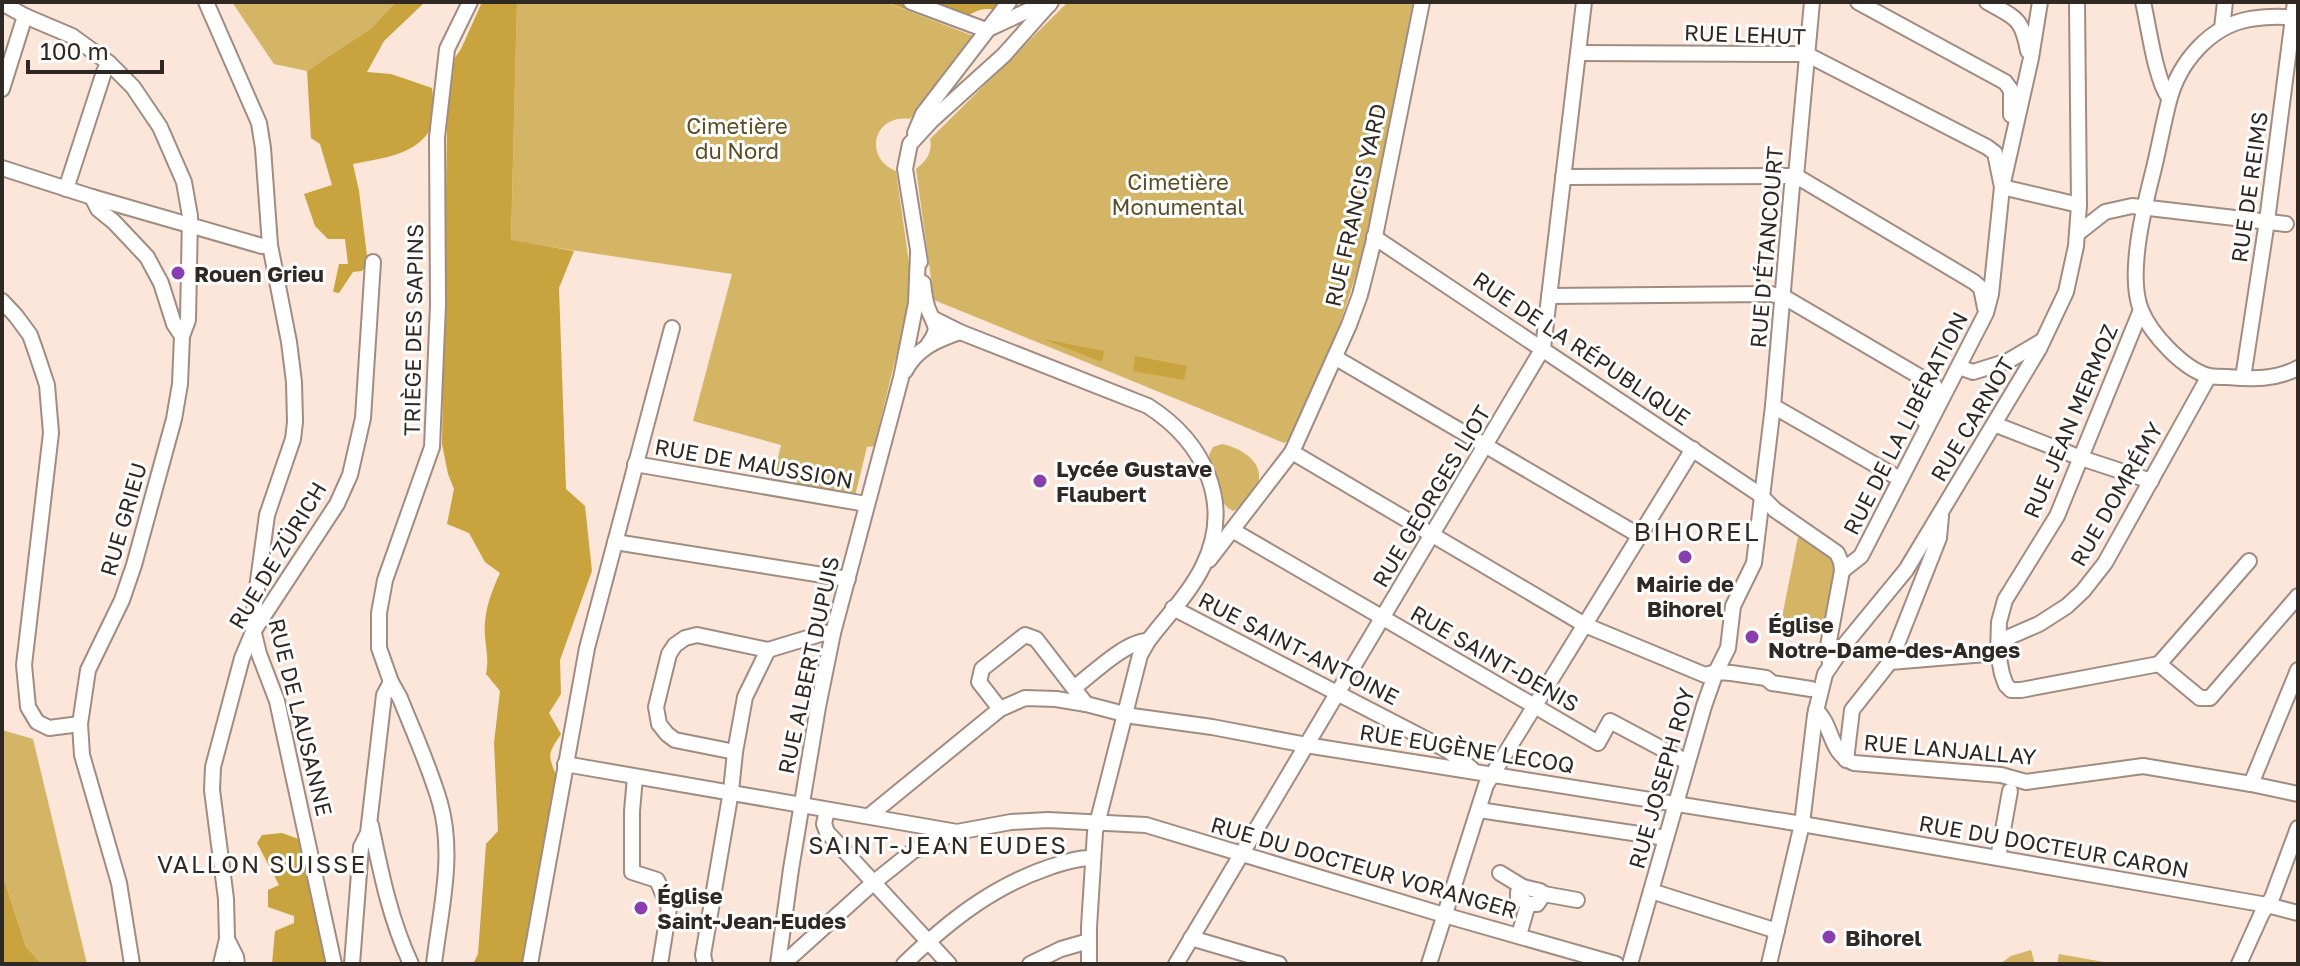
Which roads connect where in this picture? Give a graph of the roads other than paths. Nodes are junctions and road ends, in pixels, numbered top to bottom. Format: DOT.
graph roads {
  1 [pos="206,2"];
  2 [pos="470,2"];
  3 [pos="911,2"];
  4 [pos="1009,2"];
  5 [pos="1422,2"];
  6 [pos="1584,2"];
  7 [pos="1812,2"];
  8 [pos="1858,2"];
  9 [pos="1987,2"];
  10 [pos="2030,2"];
  11 [pos="2040,2"];
  12 [pos="2077,2"];
  13 [pos="2143,2"];
  14 [pos="2225,2"];
  15 [pos="2,3"];
  16 [pos="1050,3"];
  17 [pos="2296,13"];
  18 [pos="25,16"];
  19 [pos="2037,26"];
  20 [pos="2222,28"];
  21 [pos="986,30"];
  22 [pos="1578,53"];
  23 [pos="1806,54"];
  24 [pos="2031,58"];
  25 [pos="109,63"];
  26 [pos="2,89"];
  27 [pos="2169,98"];
  28 [pos="2015,127"];
  29 [pos="910,144"];
  30 [pos="2,168"];
  31 [pos="1796,176"];
  32 [pos="1563,177"];
  33 [pos="2002,187"];
  34 [pos="66,189"];
  35 [pos="92,197"];
  36 [pos="2079,205"];
  37 [pos="2144,207"];
  38 [pos="2267,221"];
  39 [pos="190,224"];
  40 [pos="2286,224"];
  41 [pos="2077,234"];
  42 [pos="1374,237"];
  43 [pos="270,245"];
  44 [pos="918,254"];
  45 [pos="373,262"];
  46 [pos="1549,296"];
  47 [pos="1784,297"];
  48 [pos="2,301"];
  49 [pos="2141,310"];
  50 [pos="1986,313"];
  51 [pos="934,319"];
  52 [pos="672,328"];
  53 [pos="960,332"];
  54 [pos="909,333"];
  55 [pos="182,336"];
  56 [pos="2043,341"];
  57 [pos="928,345"];
  58 [pos="1543,348"];
  59 [pos="1336,358"];
  60 [pos="1959,367"];
  61 [pos="2298,368"];
  62 [pos="2209,376"];
  63 [pos="901,378"];
  64 [pos="2243,378"];
  65 [pos="1773,406"];
  66 [pos="1994,424"];
  67 [pos="1928,426"];
  68 [pos="1486,445"];
  69 [pos="1693,449"];
  70 [pos="1291,453"];
  71 [pos="2081,458"];
  72 [pos="635,464"];
  73 [pos="1900,479"];
  74 [pos="2151,481"];
  75 [pos="1764,497"];
  76 [pos="866,504"];
  77 [pos="1215,510"];
  78 [pos="1941,513"];
  79 [pos="1226,531"];
  80 [pos="1433,534"];
  81 [pos="1640,536"];
  82 [pos="615,542"];
  83 [pos="2249,561"];
  84 [pos="1842,571"];
  85 [pos="848,579"];
  86 [pos="2298,596"];
  87 [pos="1173,608"];
  88 [pos="1383,619"];
  89 [pos="1585,625"];
  90 [pos="253,632"];
  91 [pos="833,633"];
  92 [pos="1148,641"];
  93 [pos="1999,647"];
  94 [pos="768,650"];
  95 [pos="1890,662"];
  96 [pos="1830,664"];
  97 [pos="2159,664"];
  98 [pos="2298,670"];
  99 [pos="1716,672"];
  100 [pos="391,682"];
  101 [pos="1074,688"];
  102 [pos="1811,689"];
  103 [pos="1337,693"];
  104 [pos="1086,704"];
  105 [pos="1535,707"];
  106 [pos="1000,709"];
  107 [pos="1816,710"];
  108 [pos="1125,713"];
  109 [pos="80,724"];
  110 [pos="1307,745"];
  111 [pos="1447,750"];
  112 [pos="735,752"];
  113 [pos="1846,760"];
  114 [pos="1687,762"];
  115 [pos="565,764"];
  116 [pos="1445,766"];
  117 [pos="1474,771"];
  118 [pos="1495,774"];
  119 [pos="635,777"];
  120 [pos="2251,784"];
  121 [pos="731,791"];
  122 [pos="2010,791"];
  123 [pos="2298,794"];
  124 [pos="1676,804"];
  125 [pos="802,805"];
  126 [pos="827,810"];
  127 [pos="1479,810"];
  128 [pos="869,816"];
  129 [pos="370,821"];
  130 [pos="1099,821"];
  131 [pos="1802,824"];
  132 [pos="957,832"];
  133 [pos="2296,837"];
  134 [pos="1666,838"];
  135 [pos="1242,854"];
  136 [pos="1093,858"];
  137 [pos="1998,858"];
  138 [pos="1500,873"];
  139 [pos="873,883"];
  140 [pos="1523,887"];
  141 [pos="1651,891"];
  142 [pos="1544,894"];
  143 [pos="1577,900"];
  144 [pos="1528,904"];
  145 [pos="2267,905"];
  146 [pos="2298,913"];
  147 [pos="1444,915"];
  148 [pos="1777,931"];
  149 [pos="1519,935"];
  150 [pos="1191,938"];
  151 [pos="227,939"];
  152 [pos="927,941"];
  153 [pos="1089,941"];
  154 [pos="132,964"];
  155 [pos="221,964"];
  156 [pos="237,964"];
  157 [pos="334,964"];
  158 [pos="352,964"];
  159 [pos="411,964"];
  160 [pos="434,964"];
  161 [pos="530,964"];
  162 [pos="660,964"];
  163 [pos="705,964"];
  164 [pos="781,964"];
  165 [pos="904,964"];
  166 [pos="949,964"];
  167 [pos="1030,964"];
  168 [pos="1089,964"];
  169 [pos="1176,964"];
  170 [pos="1279,964"];
  171 [pos="1429,964"];
  172 [pos="1616,964"];
  173 [pos="1630,964"];
  174 [pos="1769,964"];
  175 [pos="2239,964"];
  1 -- 43 [label="street, RUE DE LAUSANNE"];
  2 -- 100 [label="street, TRIÈGE DES SAPINS"];
  3 -- 21 [label="street"];
  4 -- 21 [label="street"];
  5 -- 42 [label="street, RUE FRANCIS YARD"];
  6 -- 22 [label="street, RUE GEORGES LIOT"];
  7 -- 23 [label="street, RUE D'ÉTANCOURT"];
  8 -- 28 [label="street"];
  9 -- 24 [label="street"];
  10 -- 19 [label="street"];
  11 -- 19 [label="street, RUE DE LA LIBÉRATION"];
  12 -- 36 [label="street, RUE CARNOT"];
  13 -- 27 [label="street"];
  14 -- 20 [label="street"];
  15 -- 18 [label="street"];
  16 -- 21 [label="street"];
  16 -- 29 [label="street"];
  17 -- 20 [label="street"];
  17 -- 38 [label="street, RUE DE REIMS"];
  18 -- 25 [label="street"];
  18 -- 26 [label="street"];
  19 -- 24 [label="street, RUE DE LA LIBÉRATION"];
  20 -- 27 [label="street"];
  21 -- 29 [label="street"];
  22 -- 23 [label="street, RUE LEHUT"];
  22 -- 32 [label="street, RUE GEORGES LIOT"];
  23 -- 31 [label="street, RUE D'ÉTANCOURT"];
  23 -- 33 [label="street, RUE LEHUT"];
  24 -- 28 [label="street, RUE DE LA LIBÉRATION"];
  25 -- 34 [label="street"];
  25 -- 39 [label="street"];
  27 -- 37 [label="street"];
  28 -- 33 [label="street, RUE DE LA LIBÉRATION"];
  29 -- 44 [label="street"];
  30 -- 34 [label="street"];
  31 -- 32 [label="street"];
  31 -- 47 [label="street, RUE D'ÉTANCOURT"];
  31 -- 50 [label="street"];
  32 -- 46 [label="street, RUE GEORGES LIOT"];
  33 -- 36 [label="street"];
  33 -- 50 [label="street, RUE DE LA LIBÉRATION"];
  34 -- 35 [label="street"];
  35 -- 39 [label="street"];
  35 -- 55 [label="street, RUE GRIEU"];
  36 -- 41 [label="street, RUE CARNOT"];
  37 -- 38 [label="street"];
  37 -- 41 [label="street"];
  37 -- 49 [label="street"];
  38 -- 40 [label="street"];
  38 -- 64 [label="street, RUE DE REIMS"];
  39 -- 43 [label="street"];
  39 -- 55 [label="street"];
  41 -- 56 [label="street, RUE CARNOT"];
  42 -- 58 [label="street, RUE DE LA RÉPUBLIQUE"];
  42 -- 59 [label="street, RUE FRANCIS YARD"];
  43 -- 90 [label="street, RUE DE LAUSANNE"];
  44 -- 51 [label="street"];
  44 -- 54 [label="street, RUE ALBERT DUPUIS"];
  45 -- 90 [label="street, RUE DE ZÜRICH"];
  46 -- 47 [label="street"];
  46 -- 58 [label="street, RUE GEORGES LIOT"];
  47 -- 65 [label="street, RUE D'ÉTANCOURT"];
  47 -- 67 [label="street"];
  48 -- 109 [label="street"];
  49 -- 62 [label="street"];
  49 -- 71 [label="street, RUE JEAN MERMOZ"];
  50 -- 60 [label="street, RUE DE LA LIBÉRATION"];
  51 -- 53 [label="street"];
  51 -- 54 [label="street"];
  51 -- 57 [label="street, RUE ALBERT DUPUIS"];
  52 -- 72 [label="street"];
  53 -- 57 [label="street, RUE ALBERT DUPUIS"];
  53 -- 77 [label="street"];
  54 -- 63 [label="street, RUE ALBERT DUPUIS"];
  55 -- 109 [label="street, RUE GRIEU"];
  56 -- 60 [label="street"];
  56 -- 66 [label="street, RUE CARNOT"];
  57 -- 63 [label="street, RUE ALBERT DUPUIS"];
  58 -- 68 [label="street, RUE GEORGES LIOT"];
  58 -- 69 [label="street, RUE DE LA RÉPUBLIQUE"];
  59 -- 68 [label="street"];
  59 -- 70 [label="street, RUE FRANCIS YARD"];
  60 -- 67 [label="street, RUE DE LA LIBÉRATION"];
  61 -- 64 [label="street"];
  62 -- 64 [label="street"];
  62 -- 74 [label="street, RUE DOMRÉMY"];
  63 -- 76 [label="street, RUE ALBERT DUPUIS"];
  65 -- 73 [label="street"];
  65 -- 75 [label="street, RUE D'ÉTANCOURT"];
  66 -- 71 [label="street"];
  66 -- 78 [label="street, RUE CARNOT"];
  67 -- 73 [label="street, RUE DE LA LIBÉRATION"];
  68 -- 80 [label="street, RUE GEORGES LIOT"];
  68 -- 81 [label="street"];
  69 -- 75 [label="street, RUE DE LA RÉPUBLIQUE"];
  69 -- 81 [label="street"];
  70 -- 79 [label="street, RUE FRANCIS YARD"];
  70 -- 80 [label="street"];
  71 -- 74 [label="street"];
  71 -- 93 [label="street, RUE JEAN MERMOZ"];
  72 -- 76 [label="street, RUE DE MAUSSION"];
  72 -- 82 [label="street"];
  73 -- 84 [label="street, RUE DE LA LIBÉRATION"];
  74 -- 93 [label="street, RUE DOMRÉMY"];
  75 -- 84 [label="street, RUE DE LA RÉPUBLIQUE"];
  75 -- 99 [label="street, RUE JOSEPH ROY"];
  76 -- 85 [label="street, RUE ALBERT DUPUIS"];
  77 -- 79 [label="street, RUE SAINT-DENIS"];
  77 -- 79 [label="street"];
  78 -- 95 [label="street"];
  78 -- 96 [label="street, RUE CARNOT"];
  79 -- 87 [label="street, RUE FRANCIS YARD"];
  79 -- 88 [label="street, RUE SAINT-DENIS"];
  80 -- 88 [label="street, RUE GEORGES LIOT"];
  80 -- 89 [label="street"];
  81 -- 89 [label="street"];
  82 -- 85 [label="street"];
  82 -- 115 [label="street"];
  83 -- 97 [label="street"];
  84 -- 96 [label="street"];
  85 -- 91 [label="street, RUE ALBERT DUPUIS"];
  86 -- 97 [label="street"];
  87 -- 92 [label="street, RUE FRANCIS YARD"];
  87 -- 103 [label="street, RUE SAINT-ANTOINE"];
  88 -- 103 [label="street, RUE GEORGES LIOT"];
  88 -- 105 [label="street, RUE SAINT-DENIS"];
  89 -- 99 [label="street"];
  89 -- 105 [label="street"];
  90 -- 151 [label="street, RUE DE ZÜRICH"];
  90 -- 157 [label="street, RUE DE LAUSANNE"];
  91 -- 94 [label="street"];
  91 -- 125 [label="street, RUE ALBERT DUPUIS"];
  92 -- 101 [label="street"];
  92 -- 108 [label="street"];
  93 -- 95 [label="street"];
  93 -- 97 [label="street"];
  94 -- 112 [label="street"];
  94 -- 112 [label="street"];
  95 -- 113 [label="street"];
  96 -- 107 [label="street, RUE CARNOT"];
  98 -- 120 [label="street"];
  99 -- 102 [label="street"];
  99 -- 114 [label="street, RUE JOSEPH ROY"];
  100 -- 129 [label="street"];
  100 -- 160 [label="street, TRIÈGE DES SAPINS"];
  101 -- 104 [label="street"];
  101 -- 106 [label="street"];
  103 -- 110 [label="street, RUE GEORGES LIOT"];
  103 -- 111 [label="street, RUE SAINT-ANTOINE"];
  104 -- 106 [label="street, RUE EUGÈNE LECOQ"];
  104 -- 108 [label="street, RUE EUGÈNE LECOQ"];
  105 -- 114 [label="street, RUE SAINT-DENIS"];
  105 -- 118 [label="street"];
  106 -- 128 [label="street"];
  107 -- 113 [label="street, RUE LANJALLAY"];
  107 -- 131 [label="street, RUE CARNOT"];
  108 -- 110 [label="street, RUE EUGÈNE LECOQ"];
  108 -- 130 [label="street"];
  109 -- 154 [label="street, RUE GRIEU"];
  110 -- 116 [label="street, RUE EUGÈNE LECOQ"];
  110 -- 135 [label="street, RUE GEORGES LIOT"];
  111 -- 116 [label="street"];
  111 -- 117 [label="street, RUE SAINT-ANTOINE"];
  112 -- 121 [label="street"];
  113 -- 120 [label="street, RUE LANJALLAY"];
  114 -- 124 [label="street, RUE JOSEPH ROY"];
  115 -- 119 [label="street"];
  115 -- 161 [label="street"];
  116 -- 117 [label="street, RUE EUGÈNE LECOQ"];
  117 -- 118 [label="street, RUE EUGÈNE LECOQ"];
  118 -- 124 [label="street, RUE EUGÈNE LECOQ"];
  118 -- 127 [label="street"];
  119 -- 121 [label="street"];
  119 -- 162 [label="street"];
  120 -- 123 [label="street, RUE LANJALLAY"];
  121 -- 125 [label="street"];
  121 -- 163 [label="street"];
  122 -- 137 [label="street"];
  124 -- 131 [label="street, RUE EUGÈNE LECOQ"];
  124 -- 134 [label="street, RUE JOSEPH ROY"];
  125 -- 126 [label="street"];
  125 -- 164 [label="street, RUE ALBERT DUPUIS"];
  126 -- 128 [label="street"];
  126 -- 139 [label="street"];
  127 -- 134 [label="street"];
  127 -- 147 [label="street"];
  128 -- 132 [label="street"];
  129 -- 158 [label="street"];
  129 -- 159 [label="street"];
  130 -- 132 [label="street, RUE DU DOCTEUR VORANGER"];
  130 -- 135 [label="street, RUE DU DOCTEUR VORANGER"];
  130 -- 136 [label="street"];
  131 -- 137 [label="street, RUE DU DOCTEUR CARON"];
  131 -- 148 [label="street, RUE CARNOT"];
  132 -- 139 [label="street"];
  133 -- 145 [label="street"];
  134 -- 141 [label="street, RUE JOSEPH ROY"];
  135 -- 147 [label="street, RUE DU DOCTEUR VORANGER"];
  135 -- 150 [label="street, RUE GEORGES LIOT"];
  136 -- 152 [label="street"];
  136 -- 153 [label="street"];
  137 -- 145 [label="street, RUE DU DOCTEUR CARON"];
  138 -- 140 [label="street"];
  139 -- 152 [label="street"];
  139 -- 164 [label="street"];
  140 -- 142 [label="street"];
  140 -- 144 [label="street"];
  141 -- 148 [label="street"];
  141 -- 173 [label="street, RUE JOSEPH ROY"];
  142 -- 143 [label="street"];
  142 -- 144 [label="street"];
  144 -- 149 [label="street"];
  145 -- 146 [label="street, RUE DU DOCTEUR CARON"];
  145 -- 175 [label="street"];
  147 -- 149 [label="street, RUE DU DOCTEUR VORANGER"];
  147 -- 171 [label="street"];
  148 -- 174 [label="street, RUE CARNOT"];
  149 -- 172 [label="street, RUE DU DOCTEUR VORANGER"];
  150 -- 169 [label="street, RUE GEORGES LIOT"];
  150 -- 170 [label="street"];
  151 -- 155 [label="street, RUE DE ZÜRICH"];
  151 -- 156 [label="street"];
  152 -- 165 [label="street"];
  152 -- 166 [label="street"];
  153 -- 167 [label="street"];
  153 -- 168 [label="street"];
}
